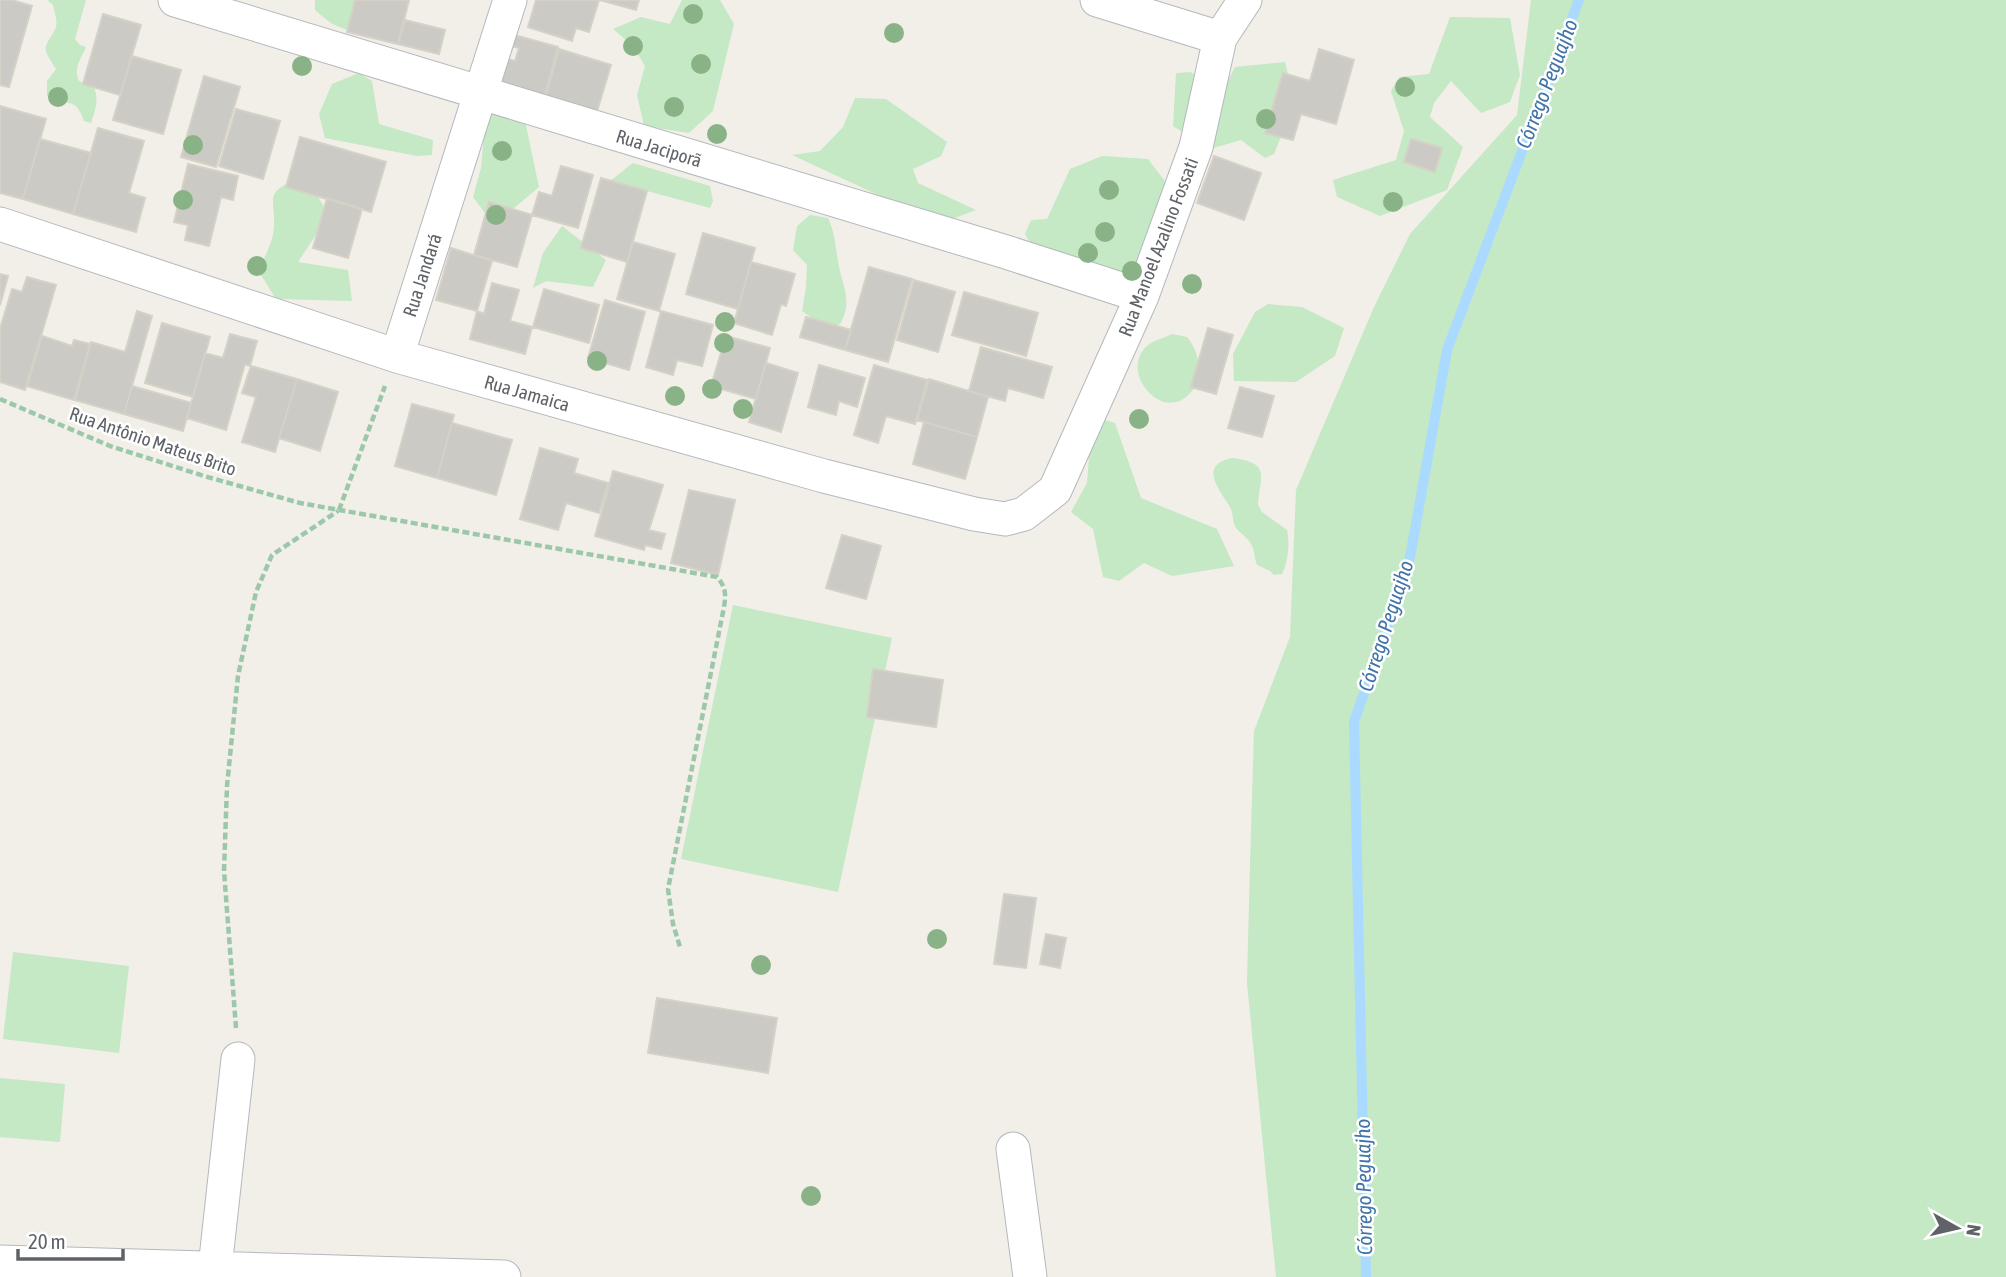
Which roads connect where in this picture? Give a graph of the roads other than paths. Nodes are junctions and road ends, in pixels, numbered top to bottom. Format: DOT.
graph roads {
  1 [pos="175,0"];
  2 [pos="510,0"];
  3 [pos="1097,0"];
  4 [pos="1245,0"];
  5 [pos="1220,38"];
  6 [pos="480,94"];
  7 [pos="0,224"];
  8 [pos="1142,296"];
  9 [pos="397,356"];
  10 [pos="1055,490"];
  11 [pos="238,1059"];
  12 [pos="1013,1149"];
  13 [pos="0,1262"];
  14 [pos="215,1273"];
  15 [pos="504,1277"];
  16 [pos="1030,1277"];
  1 -- 6 [label="street, Rua Jaciporã"];
  2 -- 6 [label="street, Rua Jandará"];
  3 -- 5 [label="street"];
  4 -- 5 [label="street, Rua Manoel Azalino Fossati"];
  5 -- 8 [label="street, Rua Manoel Azalino Fossati"];
  6 -- 8 [label="street, Rua Jaciporã"];
  6 -- 9 [label="street, Rua Jandará"];
  7 -- 9 [label="street, Rua Jamaica"];
  8 -- 10 [label="street, Rua Manoel Azalino Fossati"];
  9 -- 10 [label="street, Rua Jamaica"];
  11 -- 14 [label="street"];
  12 -- 16 [label="street"];
  13 -- 14 [label="street"];
  14 -- 15 [label="street"];
}
